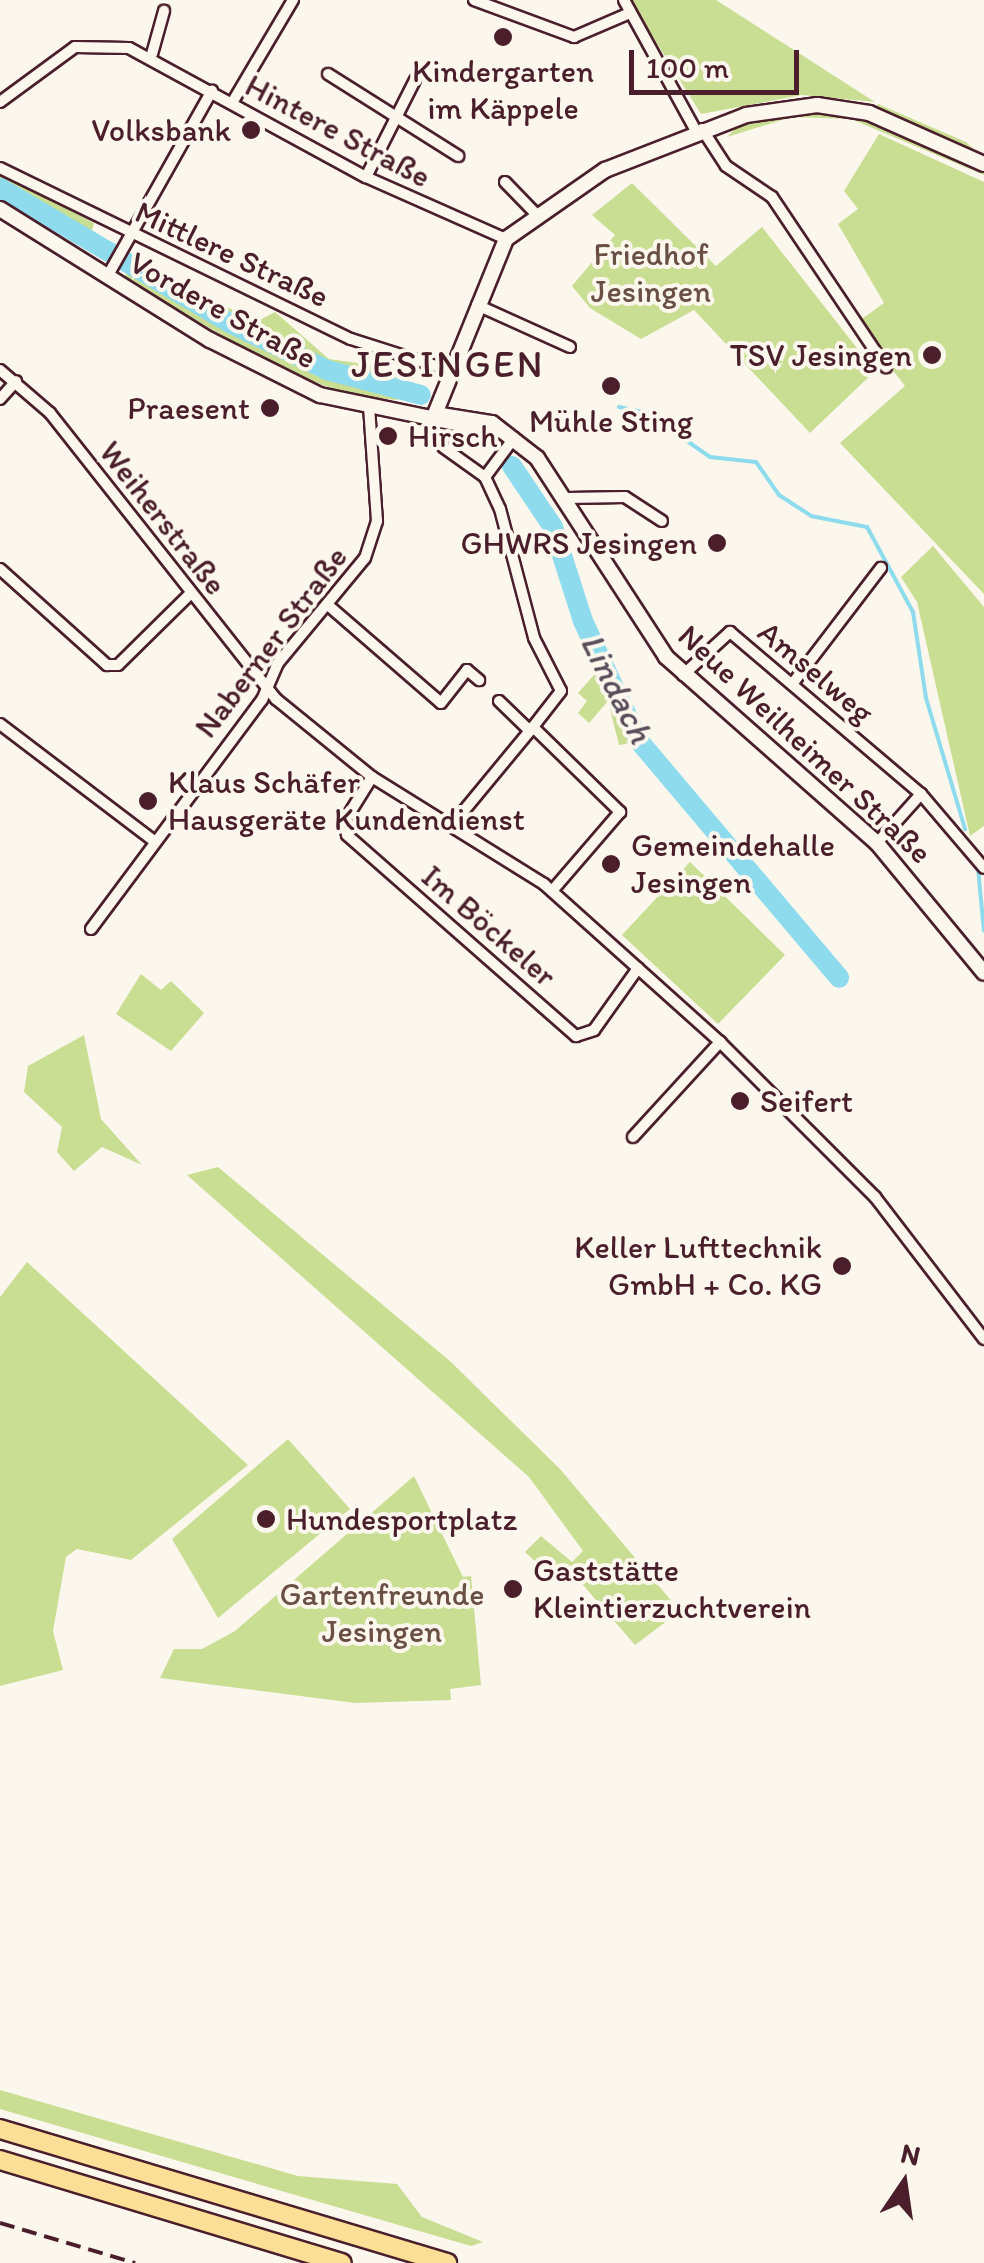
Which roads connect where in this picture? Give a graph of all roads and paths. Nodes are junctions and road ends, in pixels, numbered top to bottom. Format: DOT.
graph roads {
  1 [pos="293,0"];
  2 [pos="474,0"];
  3 [pos="624,0"];
  4 [pos="164,11"];
  5 [pos="630,13"];
  6 [pos="152,54"];
  7 [pos="328,74"];
  8 [pos="415,80"];
  9 [pos="212,91"];
  10 [pos="0,102"];
  11 [pos="232,103"];
  12 [pos="396,116"];
  13 [pos="699,130"];
  14 [pos="458,156"];
  15 [pos="984,164"];
  16 [pos="0,168"];
  17 [pos="366,178"];
  18 [pos="505,182"];
  19 [pos="0,209"];
  20 [pos="534,213"];
  21 [pos="134,231"];
  22 [pos="506,239"];
  23 [pos="110,271"];
  24 [pos="477,305"];
  25 [pos="570,347"];
  26 [pos="886,367"];
  27 [pos="0,370"];
  28 [pos="449,370"];
  29 [pos="16,381"];
  30 [pos="0,399"];
  31 [pos="368,407"];
  32 [pos="435,414"];
  33 [pos="514,438"];
  34 [pos="443,447"];
  35 [pos="484,478"];
  36 [pos="568,498"];
  37 [pos="662,521"];
  38 [pos="881,568"];
  39 [pos="0,569"];
  40 [pos="190,594"];
  41 [pos="329,606"];
  42 [pos="684,675"];
  43 [pos="480,680"];
  44 [pos="792,682"];
  45 [pos="267,688"];
  46 [pos="499,701"];
  47 [pos="0,724"];
  48 [pos="532,729"];
  49 [pos="372,777"];
  50 [pos="921,794"];
  51 [pos="452,826"];
  52 [pos="154,842"];
  53 [pos="877,843"];
  54 [pos="984,868"];
  55 [pos="552,891"];
  56 [pos="91,929"];
  57 [pos="638,968"];
  58 [pos="984,973"];
  59 [pos="720,1042"];
  60 [pos="633,1137"];
  61 [pos="984,1339"];
  62 [pos="0,2129"];
  63 [pos="0,2160"];
  64 [pos="342,2263"];
  65 [pos="447,2263"];
  1 -- 11 [label="street"];
  2 -- 5 [label="street"];
  3 -- 5 [label="street"];
  4 -- 6 [label="street"];
  5 -- 13 [label="street"];
  6 -- 9 [label="street, Hintere Straße"];
  6 -- 10 [label="street, Hintere Straße"];
  7 -- 12 [label="street"];
  8 -- 12 [label="street"];
  9 -- 11 [label="street, Hintere Straße"];
  9 -- 21 [label="street"];
  11 -- 17 [label="street, Hintere Straße"];
  12 -- 14 [label="street"];
  12 -- 17 [label="street"];
  13 -- 15 [label="main road"];
  13 -- 20 [label="main road"];
  13 -- 26 [label="street"];
  16 -- 21 [label="street, Mittlere Straße"];
  17 -- 22 [label="street, Hintere Straße"];
  18 -- 20 [label="street"];
  19 -- 23 [label="main road, Vordere Straße"];
  20 -- 22 [label="main road"];
  21 -- 23 [label="street"];
  21 -- 28 [label="street, Mittlere Straße"];
  22 -- 24 [label="main road"];
  23 -- 31 [label="main road, Vordere Straße"];
  24 -- 25 [label="street"];
  24 -- 28 [label="main road"];
  27 -- 29 [label="street, Weiherstraße"];
  28 -- 32 [label="main road"];
  29 -- 30 [label="street"];
  29 -- 40 [label="street, Weiherstraße"];
  31 -- 32 [label="main road, Vordere Straße"];
  31 -- 41 [label="street, Naberner Straße"];
  32 -- 33 [label="main road, Neue Weilheimer Straße"];
  33 -- 35 [label="street"];
  33 -- 36 [label="main road, Neue Weilheimer Straße"];
  34 -- 35 [label="street"];
  35 -- 48 [label="street"];
  36 -- 37 [label="street"];
  36 -- 42 [label="main road, Neue Weilheimer Straße"];
  38 -- 44 [label="street"];
  39 -- 40 [label="street"];
  40 -- 45 [label="street, Weiherstraße"];
  41 -- 43 [label="street"];
  41 -- 45 [label="street, Naberner Straße"];
  42 -- 44 [label="street, Amselweg"];
  42 -- 53 [label="main road, Neue Weilheimer Straße"];
  44 -- 50 [label="street, Amselweg"];
  45 -- 49 [label="street, Weiherstraße"];
  45 -- 52 [label="street, Naberner Straße"];
  46 -- 48 [label="street"];
  47 -- 52 [label="street"];
  48 -- 51 [label="street"];
  48 -- 55 [label="street"];
  49 -- 51 [label="street, Weiherstraße"];
  49 -- 57 [label="street, Im Böckeler"];
  50 -- 53 [label="street"];
  50 -- 54 [label="street, Amselweg"];
  51 -- 55 [label="street, Weiherstraße"];
  52 -- 56 [label="street, Naberner Straße"];
  53 -- 58 [label="main road, Neue Weilheimer Straße"];
  55 -- 57 [label="street, Weiherstraße"];
  57 -- 59 [label="street, Weiherstraße"];
  59 -- 60 [label="street"];
  59 -- 61 [label="street, Weiherstraße"];
  62 -- 65 [label="highway"];
  63 -- 64 [label="highway"];
}
